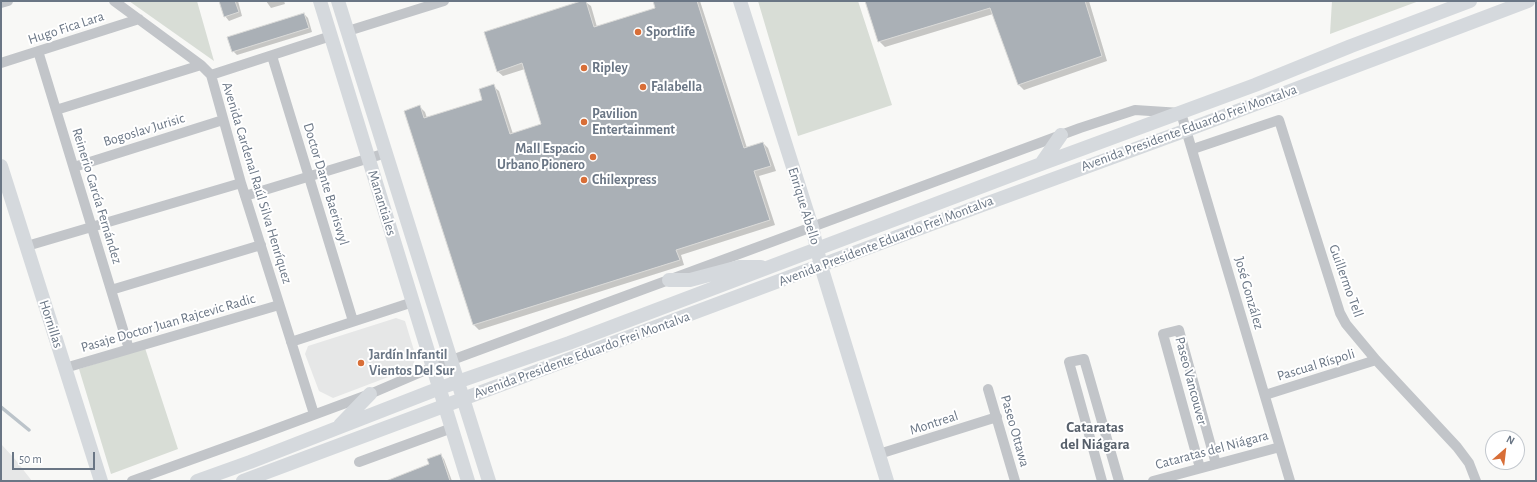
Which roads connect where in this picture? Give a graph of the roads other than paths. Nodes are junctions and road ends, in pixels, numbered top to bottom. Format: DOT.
graph roads {
  1 [pos="8,1"];
  2 [pos="114,1"];
  3 [pos="320,1"];
  4 [pos="338,1"];
  5 [pos="444,1"];
  6 [pos="740,1"];
  7 [pos="1470,1"];
  8 [pos="1528,1"];
  9 [pos="1,3"];
  10 [pos="415,5"];
  11 [pos="139,19"];
  12 [pos="348,31"];
  13 [pos="331,36"];
  14 [pos="38,51"];
  15 [pos="272,56"];
  16 [pos="1,63"];
  17 [pos="201,65"];
  18 [pos="211,75"];
  19 [pos="56,110"];
  20 [pos="1180,112"];
  21 [pos="223,120"];
  22 [pos="1186,130"];
  23 [pos="1061,135"];
  24 [pos="1192,149"];
  25 [pos="386,153"];
  26 [pos="368,158"];
  27 [pos="1041,164"];
  28 [pos="1,166"];
  29 [pos="74,167"];
  30 [pos="309,176"];
  31 [pos="241,183"];
  32 [pos="246,196"];
  33 [pos="92,227"];
  34 [pos="812,227"];
  35 [pos="261,245"];
  36 [pos="27,246"];
  37 [pos="817,249"];
  38 [pos="821,266"];
  39 [pos="769,267"];
  40 [pos="669,280"];
  41 [pos="111,290"];
  42 [pos="413,302"];
  43 [pos="279,305"];
  44 [pos="353,321"];
  45 [pos="291,342"];
  46 [pos="129,348"];
  47 [pos="1376,360"];
  48 [pos="451,361"];
  49 [pos="433,367"];
  50 [pos="65,368"];
  51 [pos="458,382"];
  52 [pos="440,388"];
  53 [pos="988,388"];
  54 [pos="370,394"];
  55 [pos="1265,396"];
  56 [pos="463,399"];
  57 [pos="445,406"];
  58 [pos="314,414"];
  59 [pos="997,417"];
  60 [pos="452,428"];
  61 [pos="335,429"];
  62 [pos="1280,447"];
  63 [pos="879,454"];
  64 [pos="360,462"];
  65 [pos="1216,464"];
  66 [pos="1200,468"];
  67 [pos="101,481"];
  68 [pos="132,481"];
  69 [pos="197,481"];
  70 [pos="243,481"];
  71 [pos="468,481"];
  72 [pos="489,481"];
  73 [pos="888,481"];
  74 [pos="1015,481"];
  75 [pos="1102,481"];
  76 [pos="1119,481"];
  77 [pos="1152,481"];
  78 [pos="1290,481"];
  79 [pos="1476,481"];
  1 -- 9 [label="street"];
  2 -- 11 [label="street, Avenida Cardenal Raúl Silva Henríquez"];
  3 -- 13 [label="main road, Manantiales"];
  4 -- 12 [label="main road, Manantiales"];
  5 -- 10 [label="street"];
  6 -- 34 [label="main road, Enrique Abello"];
  7 -- 20 [label="main road, Avenida Presidente Eduardo Frei Montalva"];
  8 -- 22 [label="main road, Avenida Presidente Eduardo Frei Montalva"];
  10 -- 12 [label="street"];
  11 -- 14 [label="street, Hugo Fica Lara"];
  11 -- 17 [label="street, Avenida Cardenal Raúl Silva Henríquez"];
  12 -- 25 [label="main road, Manantiales"];
  13 -- 15 [label="street"];
  13 -- 26 [label="main road, Manantiales"];
  14 -- 16 [label="street, Hugo Fica Lara"];
  14 -- 19 [label="street, Reinerio García Fernández"];
  15 -- 18 [label="street"];
  15 -- 30 [label="street, Doctor Dante Baeriswyl"];
  17 -- 18 [label="street, Avenida Cardenal Raúl Silva Henríquez"];
  17 -- 19 [label="street"];
  18 -- 21 [label="street, Avenida Cardenal Raúl Silva Henríquez"];
  19 -- 29 [label="street, Reinerio García Fernández"];
  20 -- 22 [label="street, José González"];
  20 -- 23 [label="street, Avenida Presidente Eduardo Frei Montalva"];
  20 -- 27 [label="main road, Avenida Presidente Eduardo Frei Montalva"];
  21 -- 29 [label="street, Bogoslav Jurisic"];
  21 -- 31 [label="street, Avenida Cardenal Raúl Silva Henríquez"];
  22 -- 24 [label="street, José González"];
  22 -- 38 [label="main road, Avenida Presidente Eduardo Frei Montalva"];
  23 -- 27 [label="main road"];
  23 -- 34 [label="street, Avenida Presidente Eduardo Frei Montalva"];
  24 -- 47 [label="street, Guillermo Tell"];
  24 -- 55 [label="street, José González"];
  25 -- 26 [label="street"];
  25 -- 48 [label="main road, Manantiales"];
  26 -- 30 [label="street"];
  26 -- 42 [label="main road, Manantiales"];
  27 -- 37 [label="main road, Avenida Presidente Eduardo Frei Montalva"];
  28 -- 36 [label="main road, Hornillas"];
  29 -- 33 [label="street, Reinerio García Fernández"];
  30 -- 32 [label="street"];
  30 -- 44 [label="street, Doctor Dante Baeriswyl"];
  31 -- 32 [label="street, Avenida Cardenal Raúl Silva Henríquez"];
  31 -- 33 [label="street"];
  32 -- 35 [label="street, Avenida Cardenal Raúl Silva Henríquez"];
  33 -- 36 [label="street"];
  33 -- 41 [label="street, Reinerio García Fernández"];
  34 -- 37 [label="main road, Enrique Abello"];
  34 -- 40 [label="street, Avenida Presidente Eduardo Frei Montalva"];
  35 -- 41 [label="street"];
  35 -- 43 [label="street, Avenida Cardenal Raúl Silva Henríquez"];
  36 -- 50 [label="main road, Hornillas"];
  37 -- 38 [label="main road, Enrique Abello"];
  37 -- 39 [label="main road, Avenida Presidente Eduardo Frei Montalva"];
  38 -- 56 [label="main road, Avenida Presidente Eduardo Frei Montalva"];
  38 -- 63 [label="main road, Enrique Abello"];
  39 -- 40 [label="main road"];
  39 -- 51 [label="main road, Avenida Presidente Eduardo Frei Montalva"];
  40 -- 48 [label="street, Avenida Presidente Eduardo Frei Montalva"];
  41 -- 46 [label="street, Reinerio García Fernández"];
  42 -- 44 [label="street"];
  42 -- 49 [label="main road, Manantiales"];
  43 -- 45 [label="street, Avenida Cardenal Raúl Silva Henríquez"];
  43 -- 46 [label="street, Pasaje Doctor Juan Rajcevic Radic"];
  44 -- 45 [label="street"];
  45 -- 58 [label="street, Avenida Cardenal Raúl Silva Henríquez"];
  46 -- 50 [label="street, Pasaje Doctor Juan Rajcevic Radic"];
  47 -- 55 [label="street, Pascual Ríspoli"];
  47 -- 79 [label="street, Guillermo Tell"];
  48 -- 49 [label="street, Avenida Presidente Eduardo Frei Montalva"];
  48 -- 51 [label="main road, Manantiales"];
  49 -- 52 [label="main road, Manantiales"];
  49 -- 54 [label="street, Avenida Presidente Eduardo Frei Montalva"];
  50 -- 67 [label="main road, Hornillas"];
  51 -- 52 [label="main road, Avenida Presidente Eduardo Frei Montalva"];
  51 -- 56 [label="main road, Manantiales"];
  52 -- 57 [label="main road, Manantiales"];
  52 -- 61 [label="main road, Avenida Presidente Eduardo Frei Montalva"];
  53 -- 59 [label="street, Paseo Ottawa"];
  54 -- 58 [label="street, Avenida Presidente Eduardo Frei Montalva"];
  54 -- 61 [label="main road"];
  55 -- 62 [label="street, José González"];
  56 -- 57 [label="main road, Avenida Presidente Eduardo Frei Montalva"];
  56 -- 72 [label="main road, Manantiales"];
  57 -- 60 [label="main road, Manantiales"];
  57 -- 70 [label="main road, Avenida Presidente Eduardo Frei Montalva"];
  58 -- 68 [label="street, Avenida Presidente Eduardo Frei Montalva"];
  59 -- 63 [label="street, Montreal"];
  59 -- 74 [label="street, Paseo Ottawa"];
  60 -- 64 [label="street"];
  60 -- 71 [label="main road, Manantiales"];
  61 -- 69 [label="main road, Avenida Presidente Eduardo Frei Montalva"];
  62 -- 65 [label="street, Cataratas del Niágara"];
  62 -- 78 [label="street, José González"];
  63 -- 73 [label="main road, Enrique Abello"];
  65 -- 66 [label="street, Cataratas del Niágara"];
  65 -- 66 [label="street, Paseo Vancouver"];
  66 -- 77 [label="street, Cataratas del Niágara"];
  75 -- 76 [label="street"];
}
